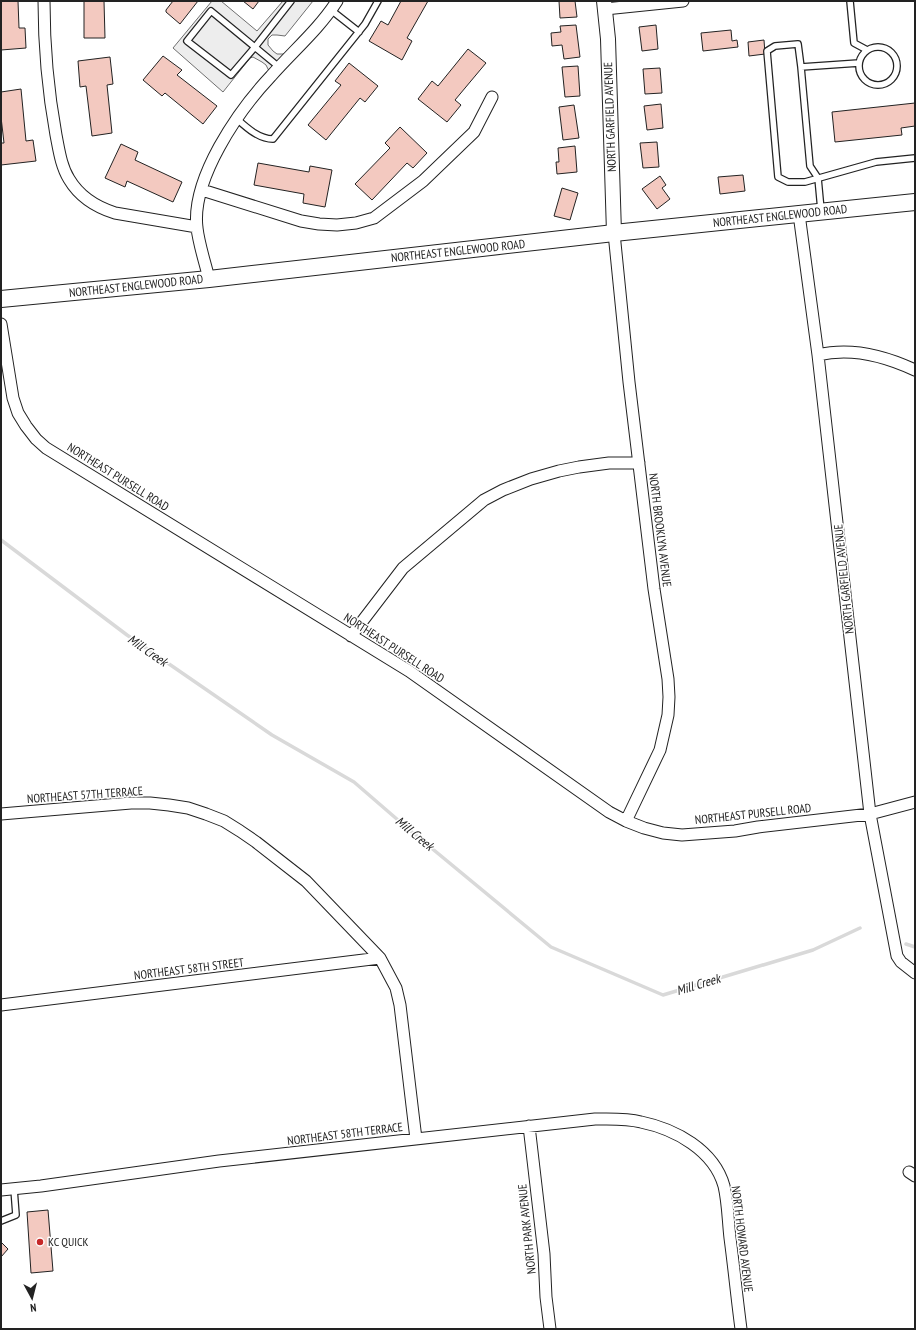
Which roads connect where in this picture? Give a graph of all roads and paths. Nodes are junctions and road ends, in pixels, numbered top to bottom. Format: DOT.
graph roads {
  1 [pos="44,1"];
  2 [pos="291,1"];
  3 [pos="378,1"];
  4 [pos="683,1"];
  5 [pos="850,1"];
  6 [pos="334,5"];
  7 [pos="605,5"];
  8 [pos="359,32"];
  9 [pos="255,47"];
  10 [pos="867,50"];
  11 [pos="859,63"];
  12 [pos="279,67"];
  13 [pos="801,67"];
  14 [pos="492,97"];
  15 [pos="237,119"];
  16 [pos="915,158"];
  17 [pos="818,178"];
  18 [pos="202,190"];
  19 [pos="915,202"];
  20 [pos="821,212"];
  21 [pos="799,214"];
  22 [pos="197,228"];
  23 [pos="614,233"];
  24 [pos="209,278"];
  25 [pos="1,299"];
  26 [pos="1,324"];
  27 [pos="818,355"];
  28 [pos="915,370"];
  29 [pos="639,463"];
  30 [pos="351,636"];
  31 [pos="915,802"];
  32 [pos="1,814"];
  33 [pos="870,814"];
  34 [pos="626,822"];
  35 [pos="380,958"];
  36 [pos="915,973"];
  37 [pos="1,999"];
  38 [pos="1,1005"];
  39 [pos="529,1126"];
  40 [pos="416,1139"];
  41 [pos="688,1141"];
  42 [pos="14,1189"];
  43 [pos="1,1190"];
  44 [pos="1,1221"];
  45 [pos="550,1329"];
  46 [pos="741,1329"];
  1 -- 22 [label="street"];
  2 -- 9 [label="lane"];
  3 -- 8 [label="lane"];
  4 -- 7 [label="street"];
  5 -- 10 [label="lane"];
  6 -- 8 [label="lane"];
  6 -- 12 [label="street"];
  7 -- 23 [label="street, NORTH GARFIELD AVENUE"];
  8 -- 15 [label="lane"];
  9 -- 9 [label="lane"];
  9 -- 12 [label="lane"];
  10 -- 11 [label="lane"];
  10 -- 11 [label="lane"];
  11 -- 13 [label="lane"];
  12 -- 15 [label="street"];
  13 -- 17 [label="lane"];
  13 -- 17 [label="lane"];
  14 -- 18 [label="street"];
  15 -- 18 [label="street"];
  16 -- 17 [label="lane"];
  17 -- 20 [label="lane"];
  18 -- 22 [label="street"];
  19 -- 20 [label="main road, NORTHEAST ENGLEWOOD ROAD"];
  20 -- 21 [label="main road, NORTHEAST ENGLEWOOD ROAD"];
  21 -- 23 [label="main road, NORTHEAST ENGLEWOOD ROAD"];
  21 -- 27 [label="street, NORTH GARFIELD AVENUE"];
  22 -- 24 [label="street"];
  23 -- 24 [label="main road, NORTHEAST ENGLEWOOD ROAD"];
  23 -- 29 [label="street, NORTH BROOKLYN AVENUE"];
  24 -- 25 [label="main road, NORTHEAST ENGLEWOOD ROAD"];
  26 -- 30 [label="street, NORTHEAST PURSELL ROAD"];
  27 -- 28 [label="street"];
  27 -- 33 [label="street, NORTH GARFIELD AVENUE"];
  29 -- 30 [label="street"];
  29 -- 34 [label="street, NORTH BROOKLYN AVENUE"];
  30 -- 34 [label="street, NORTHEAST PURSELL ROAD"];
  31 -- 33 [label="street, NORTHEAST PURSELL ROAD"];
  32 -- 35 [label="street, NORTHEAST 57TH TERRACE"];
  33 -- 34 [label="street, NORTHEAST PURSELL ROAD"];
  33 -- 36 [label="street, NORTH GARFIELD AVENUE"];
  35 -- 38 [label="street, NORTHEAST 58TH STREET"];
  35 -- 40 [label="street"];
  37 -- 38 [label="lane"];
  39 -- 40 [label="street, NORTHEAST 58TH TERRACE"];
  39 -- 41 [label="street, NORTHEAST 58TH TERRACE"];
  39 -- 45 [label="street, NORTH PARK AVENUE"];
  40 -- 42 [label="street, NORTHEAST 58TH TERRACE"];
  41 -- 46 [label="street, NORTH HOWARD AVENUE"];
  42 -- 43 [label="street, NORTHEAST 58TH TERRACE"];
  42 -- 44 [label="lane"];
}
